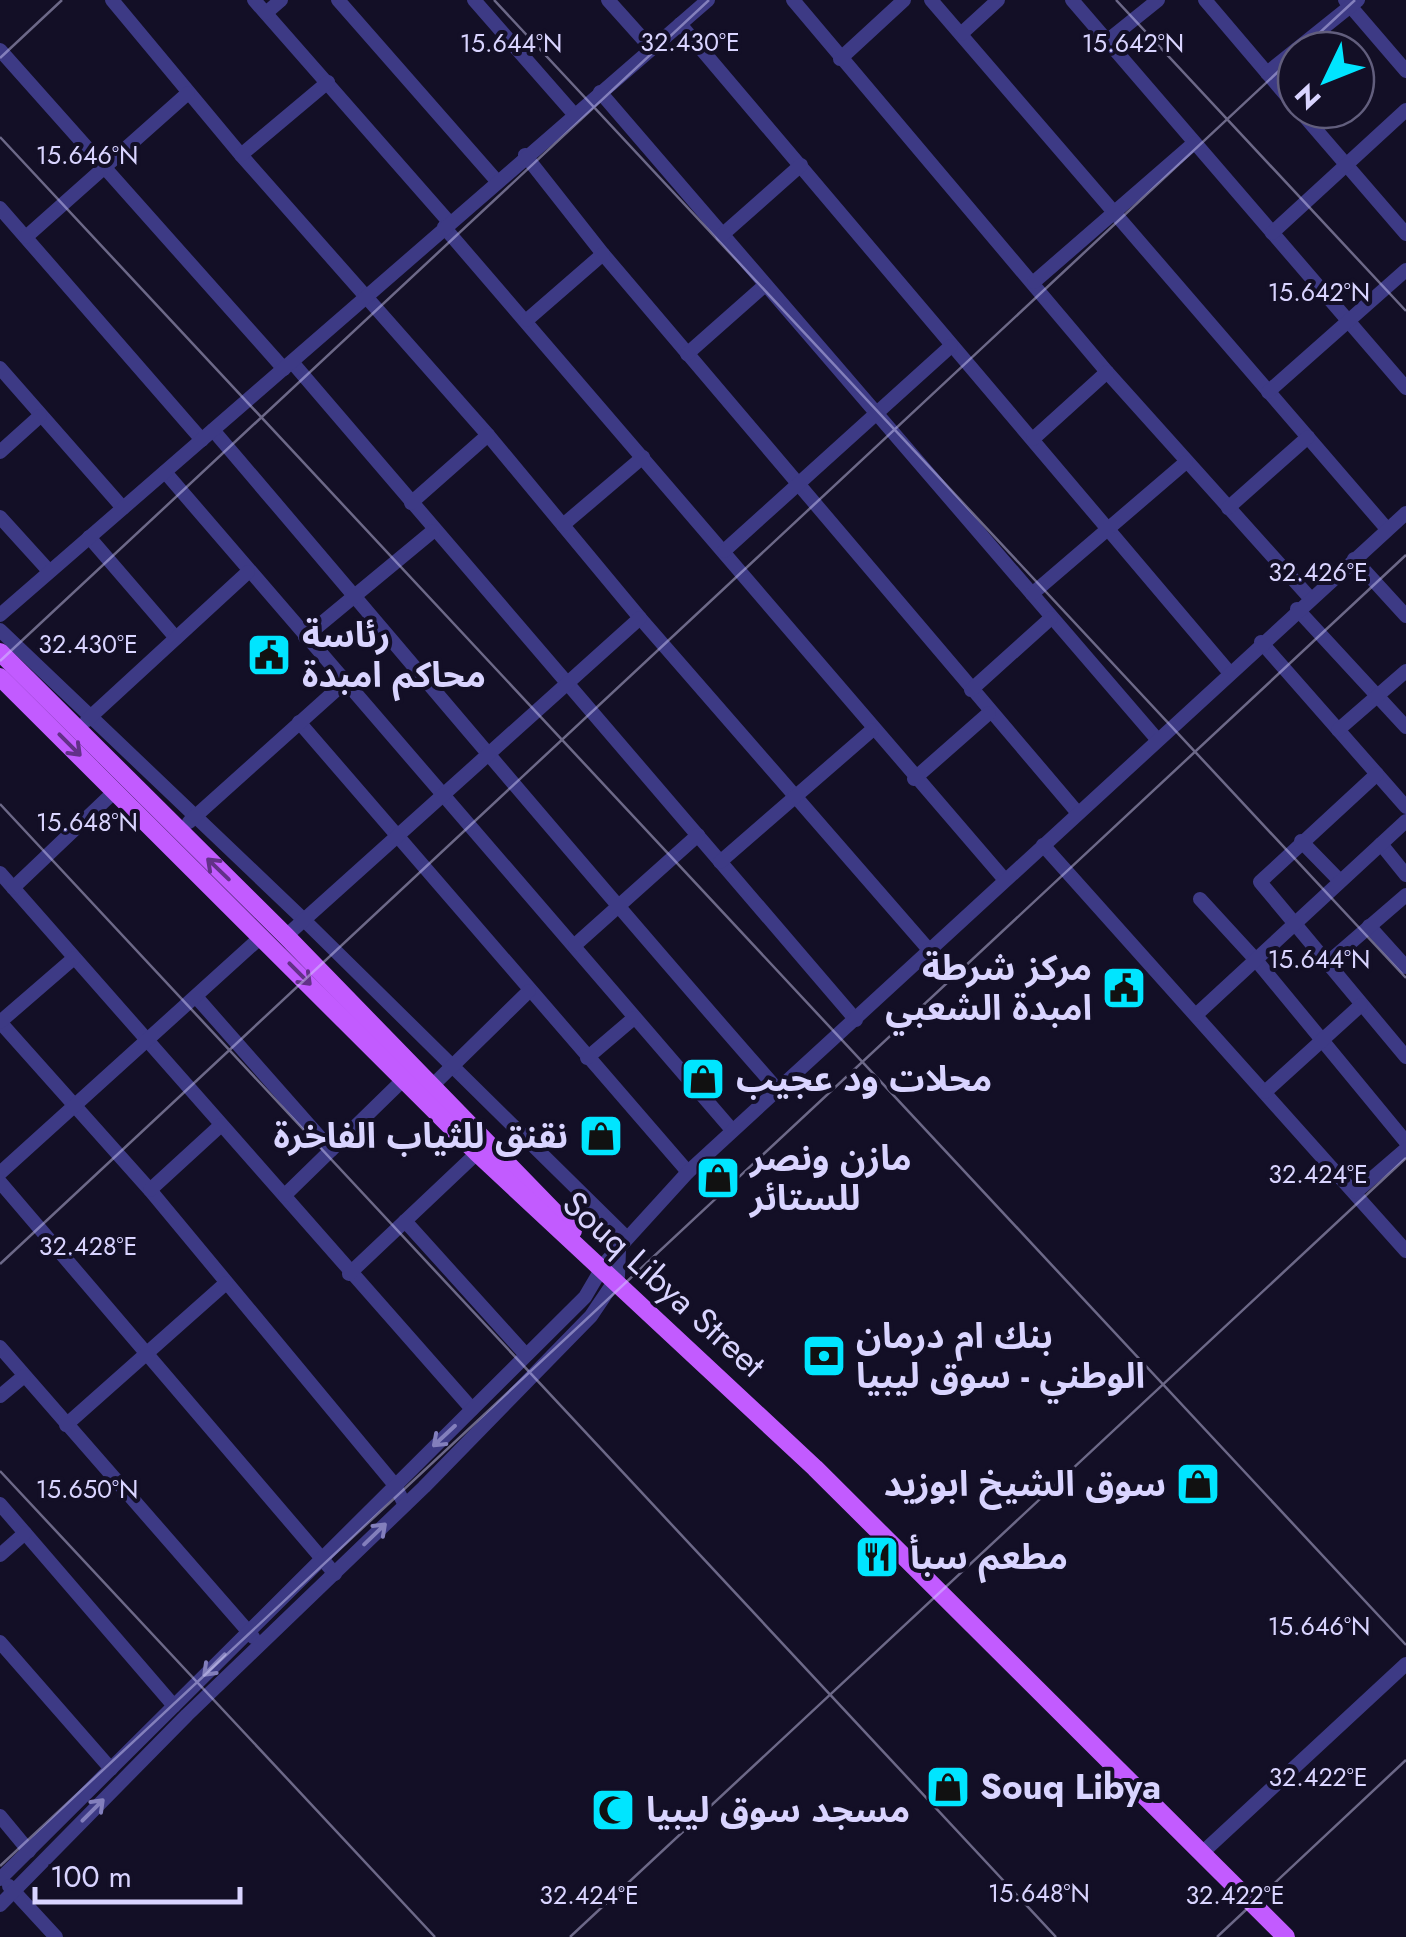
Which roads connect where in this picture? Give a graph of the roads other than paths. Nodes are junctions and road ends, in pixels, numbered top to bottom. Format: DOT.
graph roads {
  1 [pos="112,0"];
  2 [pos="254,0"];
  3 [pos="282,0"];
  4 [pos="338,0"];
  5 [pos="474,0"];
  6 [pos="608,0"];
  7 [pos="708,0"];
  8 [pos="792,0"];
  9 [pos="904,0"];
  10 [pos="931,0"];
  11 [pos="998,0"];
  12 [pos="1072,0"];
  13 [pos="1158,0"];
  14 [pos="1204,0"];
  15 [pos="1351,2"];
  16 [pos="266,14"];
  17 [pos="680,24"];
  18 [pos="960,34"];
  19 [pos="1107,41"];
  20 [pos="650,48"];
  21 [pos="2,58"];
  22 [pos="840,59"];
  23 [pos="1406,70"];
  24 [pos="1266,74"];
  25 [pos="328,82"];
  26 [pos="1276,85"];
  27 [pos="188,92"];
  28 [pos="600,92"];
  29 [pos="1406,110"];
  30 [pos="574,113"];
  31 [pos="1317,130"];
  32 [pos="1194,143"];
  33 [pos="240,155"];
  34 [pos="525,155"];
  35 [pos="1346,164"];
  36 [pos="801,165"];
  37 [pos="102,168"];
  38 [pos="496,180"];
  39 [pos="0,208"];
  40 [pos="1111,213"];
  41 [pos="447,224"];
  42 [pos="1405,229"];
  43 [pos="1272,233"];
  44 [pos="722,235"];
  45 [pos="26,237"];
  46 [pos="603,254"];
  47 [pos="1406,270"];
  48 [pos="1034,282"];
  49 [pos="764,286"];
  50 [pos="364,297"];
  51 [pos="527,320"];
  52 [pos="1346,321"];
  53 [pos="951,346"];
  54 [pos="687,354"];
  55 [pos="288,366"];
  56 [pos="0,368"];
  57 [pos="1107,372"];
  58 [pos="1406,388"];
  59 [pos="1268,392"];
  60 [pos="40,416"];
  61 [pos="875,416"];
  62 [pos="208,435"];
  63 [pos="488,435"];
  64 [pos="1308,437"];
  65 [pos="1033,439"];
  66 [pos="0,452"];
  67 [pos="643,458"];
  68 [pos="1186,462"];
  69 [pos="165,472"];
  70 [pos="798,484"];
  71 [pos="411,503"];
  72 [pos="122,508"];
  73 [pos="1228,508"];
  74 [pos="1406,513"];
  75 [pos="0,517"];
  76 [pos="563,525"];
  77 [pos="1387,529"];
  78 [pos="1107,530"];
  79 [pos="433,531"];
  80 [pos="89,537"];
  81 [pos="724,551"];
  82 [pos="1354,559"];
  83 [pos="49,571"];
  84 [pos="248,572"];
  85 [pos="1032,594"];
  86 [pos="354,595"];
  87 [pos="1310,598"];
  88 [pos="1297,609"];
  89 [pos="0,615"];
  90 [pos="1406,616"];
  91 [pos="640,618"];
  92 [pos="1051,618"];
  93 [pos="0,630"];
  94 [pos="305,637"];
  95 [pos="176,638"];
  96 [pos="1261,642"];
  97 [pos="0,652"];
  98 [pos="1229,672"];
  99 [pos="1406,672"];
  100 [pos="0,678"];
  101 [pos="345,682"];
  102 [pos="566,683"];
  103 [pos="971,690"];
  104 [pos="1377,697"];
  105 [pos="989,713"];
  106 [pos="299,722"];
  107 [pos="84,723"];
  108 [pos="1406,727"];
  109 [pos="872,730"];
  110 [pos="1338,730"];
  111 [pos="1156,738"];
  112 [pos="490,752"];
  113 [pos="1377,774"];
  114 [pos="914,779"];
  115 [pos="115,791"];
  116 [pos="444,793"];
  117 [pos="796,796"];
  118 [pos="1406,807"];
  119 [pos="1077,812"];
  120 [pos="194,816"];
  121 [pos="1406,820"];
  122 [pos="179,831"];
  123 [pos="396,833"];
  124 [pos="698,835"];
  125 [pos="1302,841"];
  126 [pos="1381,844"];
  127 [pos="1044,845"];
  128 [pos="720,862"];
  129 [pos="0,873"];
  130 [pos="1406,876"];
  131 [pos="1004,880"];
  132 [pos="1340,881"];
  133 [pos="13,888"];
  134 [pos="1406,894"];
  135 [pos="1200,900"];
  136 [pos="618,908"];
  137 [pos="303,918"];
  138 [pos="1292,924"];
  139 [pos="1369,926"];
  140 [pos="262,936"];
  141 [pos="286,936"];
  142 [pos="574,945"];
  143 [pos="930,951"];
  144 [pos="74,958"];
  145 [pos="1256,960"];
  146 [pos="1326,964"];
  147 [pos="1406,967"];
  148 [pos="528,992"];
  149 [pos="198,998"];
  150 [pos="1361,1005"];
  151 [pos="1196,1015"];
  152 [pos="634,1018"];
  153 [pos="856,1020"];
  154 [pos="0,1022"];
  155 [pos="1322,1038"];
  156 [pos="149,1043"];
  157 [pos="1406,1056"];
  158 [pos="587,1058"];
  159 [pos="450,1068"];
  160 [pos="405,1078"];
  161 [pos="433,1085"];
  162 [pos="777,1090"];
  163 [pos="1265,1092"];
  164 [pos="77,1106"];
  165 [pos="221,1124"];
  166 [pos="732,1130"];
  167 [pos="331,1150"];
  168 [pos="477,1153"];
  169 [pos="1404,1153"];
  170 [pos="688,1172"];
  171 [pos="0,1173"];
  172 [pos="0,1182"];
  173 [pos="150,1190"];
  174 [pos="1356,1192"];
  175 [pos="284,1194"];
  176 [pos="405,1221"];
  177 [pos="1406,1250"];
  178 [pos="614,1264"];
  179 [pos="349,1274"];
  180 [pos="226,1283"];
  181 [pos="0,1347"];
  182 [pos="526,1355"];
  183 [pos="146,1356"];
  184 [pos="24,1376"];
  185 [pos="0,1396"];
  186 [pos="472,1409"];
  187 [pos="66,1425"];
  188 [pos="394,1484"];
  189 [pos="0,1504"];
  190 [pos="405,1505"];
  191 [pos="26,1533"];
  192 [pos="0,1555"];
  193 [pos="321,1558"];
  194 [pos="335,1574"];
  195 [pos="248,1632"];
  196 [pos="0,1642"];
  197 [pos="260,1644"];
  198 [pos="1406,1664"];
  199 [pos="174,1706"];
  200 [pos="110,1769"];
  201 [pos="0,1816"];
  202 [pos="30,1851"];
  203 [pos="1202,1853"];
  204 [pos="0,1879"];
  205 [pos="14,1891"];
  206 [pos="0,1905"];
  207 [pos="56,1937"];
  208 [pos="1286,1937"];
  1 -- 27 [label="street"];
  2 -- 16 [label="street"];
  3 -- 16 [label="street"];
  4 -- 38 [label="street"];
  5 -- 30 [label="street"];
  6 -- 20 [label="street"];
  7 -- 17 [label="street"];
  8 -- 22 [label="street"];
  9 -- 22 [label="street"];
  10 -- 18 [label="street"];
  11 -- 18 [label="street"];
  12 -- 19 [label="street"];
  13 -- 19 [label="street"];
  14 -- 24 [label="street"];
  15 -- 23 [label="street"];
  15 -- 24 [label="street"];
  16 -- 25 [label="street"];
  17 -- 20 [label="street"];
  17 -- 36 [label="street"];
  18 -- 40 [label="street"];
  19 -- 32 [label="street"];
  20 -- 28 [label="street"];
  21 -- 37 [label="street"];
  22 -- 48 [label="street"];
  24 -- 26 [label="street"];
  25 -- 33 [label="street"];
  25 -- 41 [label="street"];
  27 -- 33 [label="street"];
  27 -- 37 [label="street"];
  28 -- 30 [label="street"];
  28 -- 44 [label="street"];
  29 -- 35 [label="street"];
  30 -- 34 [label="street"];
  31 -- 35 [label="street"];
  32 -- 40 [label="street"];
  32 -- 43 [label="street"];
  33 -- 50 [label="street"];
  34 -- 38 [label="street"];
  34 -- 46 [label="street"];
  35 -- 42 [label="street"];
  35 -- 43 [label="street"];
  36 -- 44 [label="street"];
  36 -- 53 [label="street"];
  37 -- 45 [label="street"];
  37 -- 55 [label="street"];
  38 -- 41 [label="street"];
  39 -- 45 [label="street"];
  40 -- 48 [label="street"];
  40 -- 59 [label="street"];
  41 -- 50 [label="street"];
  41 -- 51 [label="street"];
  43 -- 52 [label="street"];
  44 -- 49 [label="street"];
  45 -- 62 [label="street"];
  46 -- 51 [label="street"];
  46 -- 54 [label="street"];
  47 -- 52 [label="street"];
  48 -- 57 [label="street"];
  49 -- 54 [label="street"];
  49 -- 61 [label="street"];
  50 -- 55 [label="street"];
  50 -- 63 [label="street"];
  51 -- 67 [label="street"];
  52 -- 58 [label="street"];
  52 -- 59 [label="street"];
  53 -- 61 [label="street"];
  53 -- 65 [label="street"];
  54 -- 70 [label="street"];
  55 -- 62 [label="street"];
  55 -- 71 [label="street"];
  56 -- 60 [label="street"];
  57 -- 65 [label="street"];
  57 -- 68 [label="street"];
  59 -- 64 [label="street"];
  60 -- 66 [label="street"];
  60 -- 72 [label="street"];
  61 -- 70 [label="street"];
  61 -- 85 [label="street"];
  62 -- 69 [label="street"];
  62 -- 86 [label="street"];
  63 -- 71 [label="street"];
  63 -- 76 [label="street"];
  64 -- 73 [label="street"];
  64 -- 77 [label="street"];
  65 -- 78 [label="street"];
  67 -- 76 [label="street"];
  67 -- 81 [label="street"];
  68 -- 73 [label="street"];
  68 -- 78 [label="street"];
  69 -- 72 [label="street"];
  69 -- 84 [label="street"];
  70 -- 81 [label="street"];
  70 -- 103 [label="street"];
  71 -- 79 [label="street"];
  72 -- 80 [label="street"];
  73 -- 87 [label="street"];
  74 -- 77 [label="street"];
  75 -- 83 [label="street"];
  76 -- 91 [label="street"];
  77 -- 82 [label="street"];
  78 -- 85 [label="street"];
  78 -- 98 [label="street"];
  79 -- 86 [label="street"];
  79 -- 102 [label="street"];
  80 -- 83 [label="street"];
  80 -- 95 [label="street"];
  81 -- 109 [label="street"];
  82 -- 87 [label="street"];
  82 -- 90 [label="street"];
  83 -- 89 [label="street"];
  84 -- 94 [label="street"];
  84 -- 95 [label="street"];
  85 -- 92 [label="street"];
  86 -- 94 [label="street"];
  86 -- 112 [label="street"];
  87 -- 88 [label="street"];
  88 -- 96 [label="street"];
  88 -- 104 [label="street"];
  91 -- 102 [label="street"];
  91 -- 117 [label="street"];
  92 -- 103 [label="street"];
  92 -- 111 [label="street"];
  93 -- 107 [label="street"];
  94 -- 101 [label="street"];
  95 -- 107 [label="street"];
  96 -- 98 [label="street"];
  96 -- 110 [label="street"];
  97 -- 107 [label="main road, Souq Libya Street"];
  98 -- 111 [label="street"];
  99 -- 104 [label="street"];
  100 -- 115 [label="main road, Souq Libya Street, one-way"];
  101 -- 106 [label="street"];
  101 -- 116 [label="street"];
  102 -- 112 [label="street"];
  102 -- 124 [label="street"];
  103 -- 105 [label="street"];
  104 -- 108 [label="street"];
  104 -- 110 [label="street"];
  105 -- 114 [label="street"];
  105 -- 119 [label="street"];
  106 -- 120 [label="street"];
  106 -- 123 [label="street"];
  107 -- 120 [label="street"];
  107 -- 122 [label="main road, Souq Libya Street"];
  109 -- 114 [label="street"];
  109 -- 117 [label="street"];
  110 -- 113 [label="street"];
  111 -- 119 [label="street"];
  112 -- 116 [label="street"];
  112 -- 136 [label="street"];
  113 -- 118 [label="street"];
  113 -- 125 [label="street"];
  114 -- 131 [label="street"];
  115 -- 133 [label="street"];
  115 -- 140 [label="main road, Souq Libya Street"];
  116 -- 123 [label="street"];
  116 -- 142 [label="street"];
  117 -- 128 [label="street"];
  117 -- 143 [label="street"];
  119 -- 127 [label="street"];
  120 -- 122 [label="street"];
  120 -- 137 [label="street"];
  121 -- 126 [label="street"];
  141 -- 122 [label="main road, Souq Libya Street, one-way"];
  123 -- 137 [label="street"];
  123 -- 148 [label="street"];
  124 -- 128 [label="street"];
  124 -- 136 [label="street"];
  125 -- 132 [label="street"];
  125 -- 138 [label="street"];
  126 -- 130 [label="street"];
  126 -- 132 [label="street"];
  127 -- 131 [label="street"];
  127 -- 151 [label="street"];
  128 -- 153 [label="street"];
  129 -- 133 [label="street"];
  131 -- 143 [label="street"];
  132 -- 138 [label="street"];
  133 -- 144 [label="street"];
  134 -- 139 [label="street"];
  135 -- 145 [label="street"];
  136 -- 142 [label="street"];
  136 -- 162 [label="street"];
  137 -- 141 [label="street"];
  137 -- 159 [label="street"];
  138 -- 145 [label="street"];
  138 -- 146 [label="street"];
  139 -- 146 [label="street"];
  139 -- 147 [label="street"];
  140 -- 149 [label="street"];
  140 -- 160 [label="main road, Souq Libya Street, one-way"];
  141 -- 161 [label="main road, Souq Libya Street"];
  142 -- 152 [label="street"];
  143 -- 153 [label="street"];
  144 -- 154 [label="street"];
  144 -- 156 [label="street"];
  145 -- 151 [label="street"];
  145 -- 155 [label="street"];
  146 -- 150 [label="street"];
  148 -- 158 [label="street"];
  148 -- 159 [label="street"];
  149 -- 156 [label="street"];
  149 -- 167 [label="street"];
  150 -- 155 [label="street"];
  150 -- 157 [label="street"];
  151 -- 163 [label="street"];
  152 -- 158 [label="street"];
  152 -- 166 [label="street"];
  153 -- 162 [label="street"];
  154 -- 164 [label="street"];
  155 -- 163 [label="street"];
  155 -- 169 [label="street"];
  156 -- 164 [label="street"];
  156 -- 165 [label="street"];
  158 -- 170 [label="street"];
  159 -- 161 [label="street"];
  159 -- 178 [label="street"];
  160 -- 167 [label="street"];
  160 -- 168 [label="main road, Souq Libya Street"];
  161 -- 178 [label="main road, Souq Libya Street"];
  162 -- 166 [label="street"];
  163 -- 174 [label="street"];
  164 -- 171 [label="street"];
  164 -- 173 [label="street"];
  165 -- 173 [label="street"];
  165 -- 175 [label="street"];
  166 -- 170 [label="street"];
  167 -- 175 [label="street"];
  168 -- 176 [label="street"];
  168 -- 178 [label="main road, Souq Libya Street"];
  169 -- 174 [label="street"];
  170 -- 178 [label="street"];
  172 -- 183 [label="street"];
  173 -- 180 [label="street"];
  174 -- 177 [label="street"];
  175 -- 179 [label="street"];
  176 -- 179 [label="street"];
  176 -- 182 [label="street"];
  178 -- 182 [label="street"];
  178 -- 190 [label="street"];
  178 -- 203 [label="main road, Souq Libya Street"];
  179 -- 186 [label="street"];
  180 -- 183 [label="street"];
  180 -- 188 [label="street"];
  181 -- 184 [label="street"];
  182 -- 186 [label="street"];
  183 -- 187 [label="street"];
  183 -- 193 [label="street"];
  184 -- 185 [label="street"];
  184 -- 187 [label="street"];
  186 -- 188 [label="street, one-way"];
  187 -- 195 [label="street"];
  188 -- 190 [label="street"];
  188 -- 193 [label="street"];
  189 -- 191 [label="street"];
  194 -- 190 [label="street, one-way"];
  191 -- 192 [label="street"];
  191 -- 199 [label="street"];
  193 -- 194 [label="street"];
  193 -- 195 [label="street"];
  194 -- 197 [label="street"];
  195 -- 197 [label="street"];
  195 -- 199 [label="street, one-way"];
  196 -- 200 [label="street"];
  205 -- 197 [label="street, one-way"];
  198 -- 203 [label="street"];
  199 -- 200 [label="street"];
  200 -- 202 [label="street"];
  201 -- 202 [label="street"];
  202 -- 204 [label="street"];
  203 -- 208 [label="main road, Souq Libya Street"];
  204 -- 205 [label="street"];
  205 -- 206 [label="street"];
  205 -- 207 [label="street"];
}
